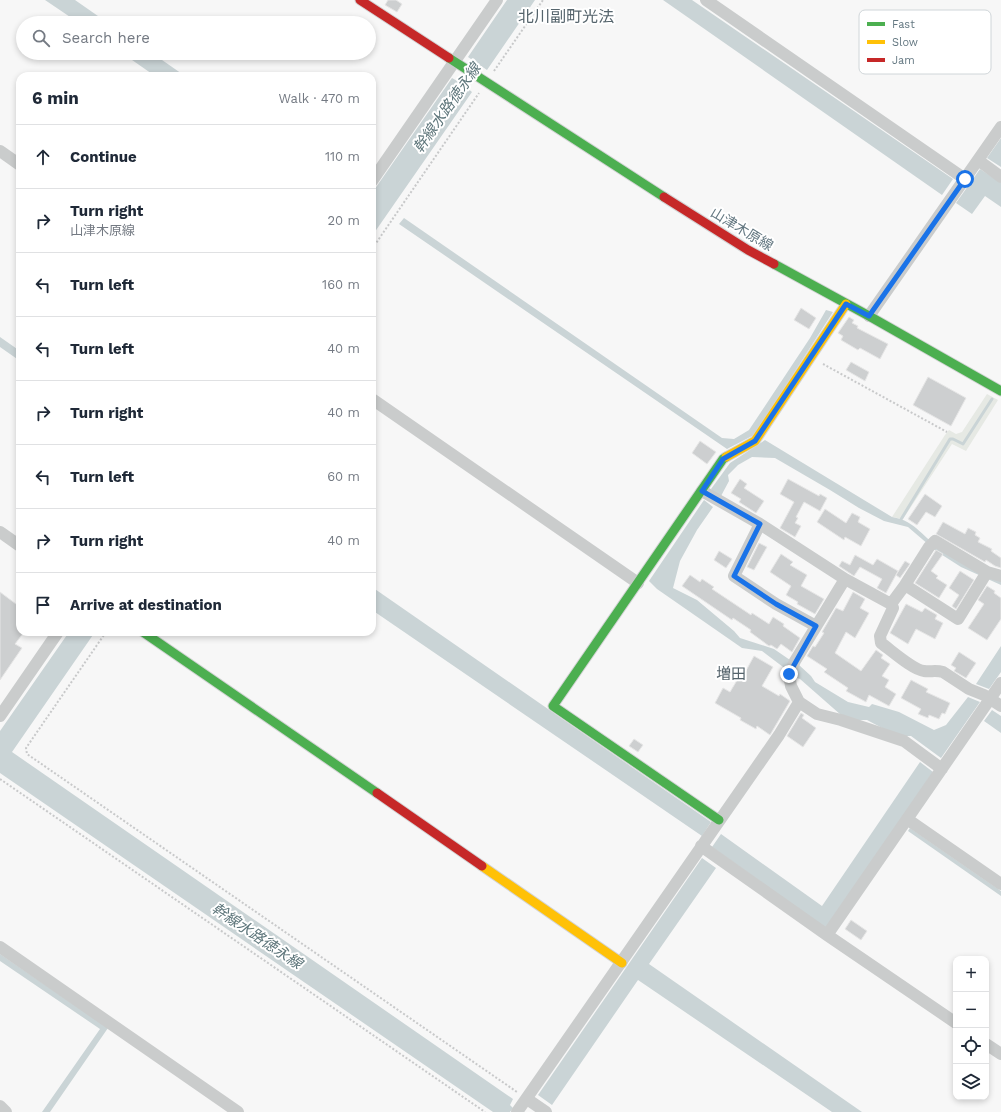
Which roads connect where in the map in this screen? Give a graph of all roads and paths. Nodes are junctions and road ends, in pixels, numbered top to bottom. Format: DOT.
graph roads {
  1 [pos="360,0"];
  2 [pos="497,0"];
  3 [pos="543,0"];
  4 [pos="706,0"];
  5 [pos="460,65"];
  6 [pos="487,82"];
  7 [pos="1001,127"];
  8 [pos="0,151"];
  9 [pos="978,160"];
  10 [pos="16,162"];
  11 [pos="376,176"];
  12 [pos="1001,177"];
  13 [pos="965,179"];
  14 [pos="376,243"];
  15 [pos="846,304"];
  16 [pos="869,316"];
  17 [pos="811,357"];
  18 [pos="1001,391"];
  19 [pos="376,402"];
  20 [pos="947,432"];
  21 [pos="702,491"];
  22 [pos="760,524"];
  23 [pos="0,532"];
  24 [pos="16,543"];
  25 [pos="985,576"];
  26 [pos="1001,576"];
  27 [pos="846,579"];
  28 [pos="638,583"];
  29 [pos="905,585"];
  30 [pos="891,604"];
  31 [pos="816,626"];
  32 [pos="55,636"];
  33 [pos="103,636"];
  34 [pos="149,636"];
  35 [pos="1001,684"];
  36 [pos="990,699"];
  37 [pos="798,702"];
  38 [pos="1001,706"];
  39 [pos="0,716"];
  40 [pos="934,763"];
  41 [pos="0,778"];
  42 [pos="907,819"];
  43 [pos="719,820"];
  44 [pos="701,846"];
  45 [pos="1001,884"];
  46 [pos="827,935"];
  47 [pos="0,947"];
  48 [pos="622,963"];
  49 [pos="953,1021"];
  50 [pos="989,1046"];
  51 [pos="1001,1054"];
  52 [pos="527,1099"];
  53 [pos="0,1106"];
  54 [pos="518,1110"];
  55 [pos="6,1112"];
  56 [pos="238,1112"];
  57 [pos="485,1112"];
  58 [pos="546,1112"];
  1 -- 5 [label="street, 山津木原線"];
  2 -- 5 [label="street"];
  3 -- 6 [label="path"];
  4 -- 13 [label="street"];
  5 -- 6 [label="street, 山津木原線"];
  5 -- 11 [label="street"];
  6 -- 14 [label="path"];
  6 -- 15 [label="street, 山津木原線"];
  7 -- 9 [label="street"];
  8 -- 10 [label="street"];
  9 -- 12 [label="street"];
  9 -- 13 [label="street"];
  13 -- 16 [label="street"];
  15 -- 16 [label="street, 山津木原線"];
  15 -- 17 [label="street"];
  16 -- 18 [label="street, 山津木原線"];
  17 -- 20 [label="path"];
  17 -- 21 [label="street"];
  19 -- 28 [label="street"];
  21 -- 22 [label="street"];
  21 -- 28 [label="street"];
  22 -- 27 [label="street"];
  22 -- 31 [label="street"];
  23 -- 24 [label="street"];
  25 -- 26 [label="street"];
  25 -- 29 [label="street"];
  25 -- 29 [label="street"];
  27 -- 30 [label="street"];
  27 -- 31 [label="street"];
  28 -- 43 [label="street"];
  29 -- 30 [label="street"];
  30 -- 36 [label="street"];
  31 -- 37 [label="street"];
  32 -- 39 [label="street"];
  33 -- 52 [label="path"];
  34 -- 48 [label="street"];
  35 -- 36 [label="street"];
  36 -- 38 [label="street"];
  36 -- 40 [label="street"];
  37 -- 40 [label="street"];
  37 -- 43 [label="street"];
  40 -- 42 [label="street"];
  41 -- 57 [label="path"];
  42 -- 45 [label="street"];
  42 -- 46 [label="street"];
  43 -- 44 [label="street"];
  44 -- 46 [label="street"];
  44 -- 48 [label="street"];
  46 -- 49 [label="street"];
  47 -- 56 [label="street"];
  48 -- 52 [label="street"];
  50 -- 51 [label="street"];
  52 -- 54 [label="street"];
  52 -- 58 [label="street"];
  53 -- 55 [label="street"];
}
